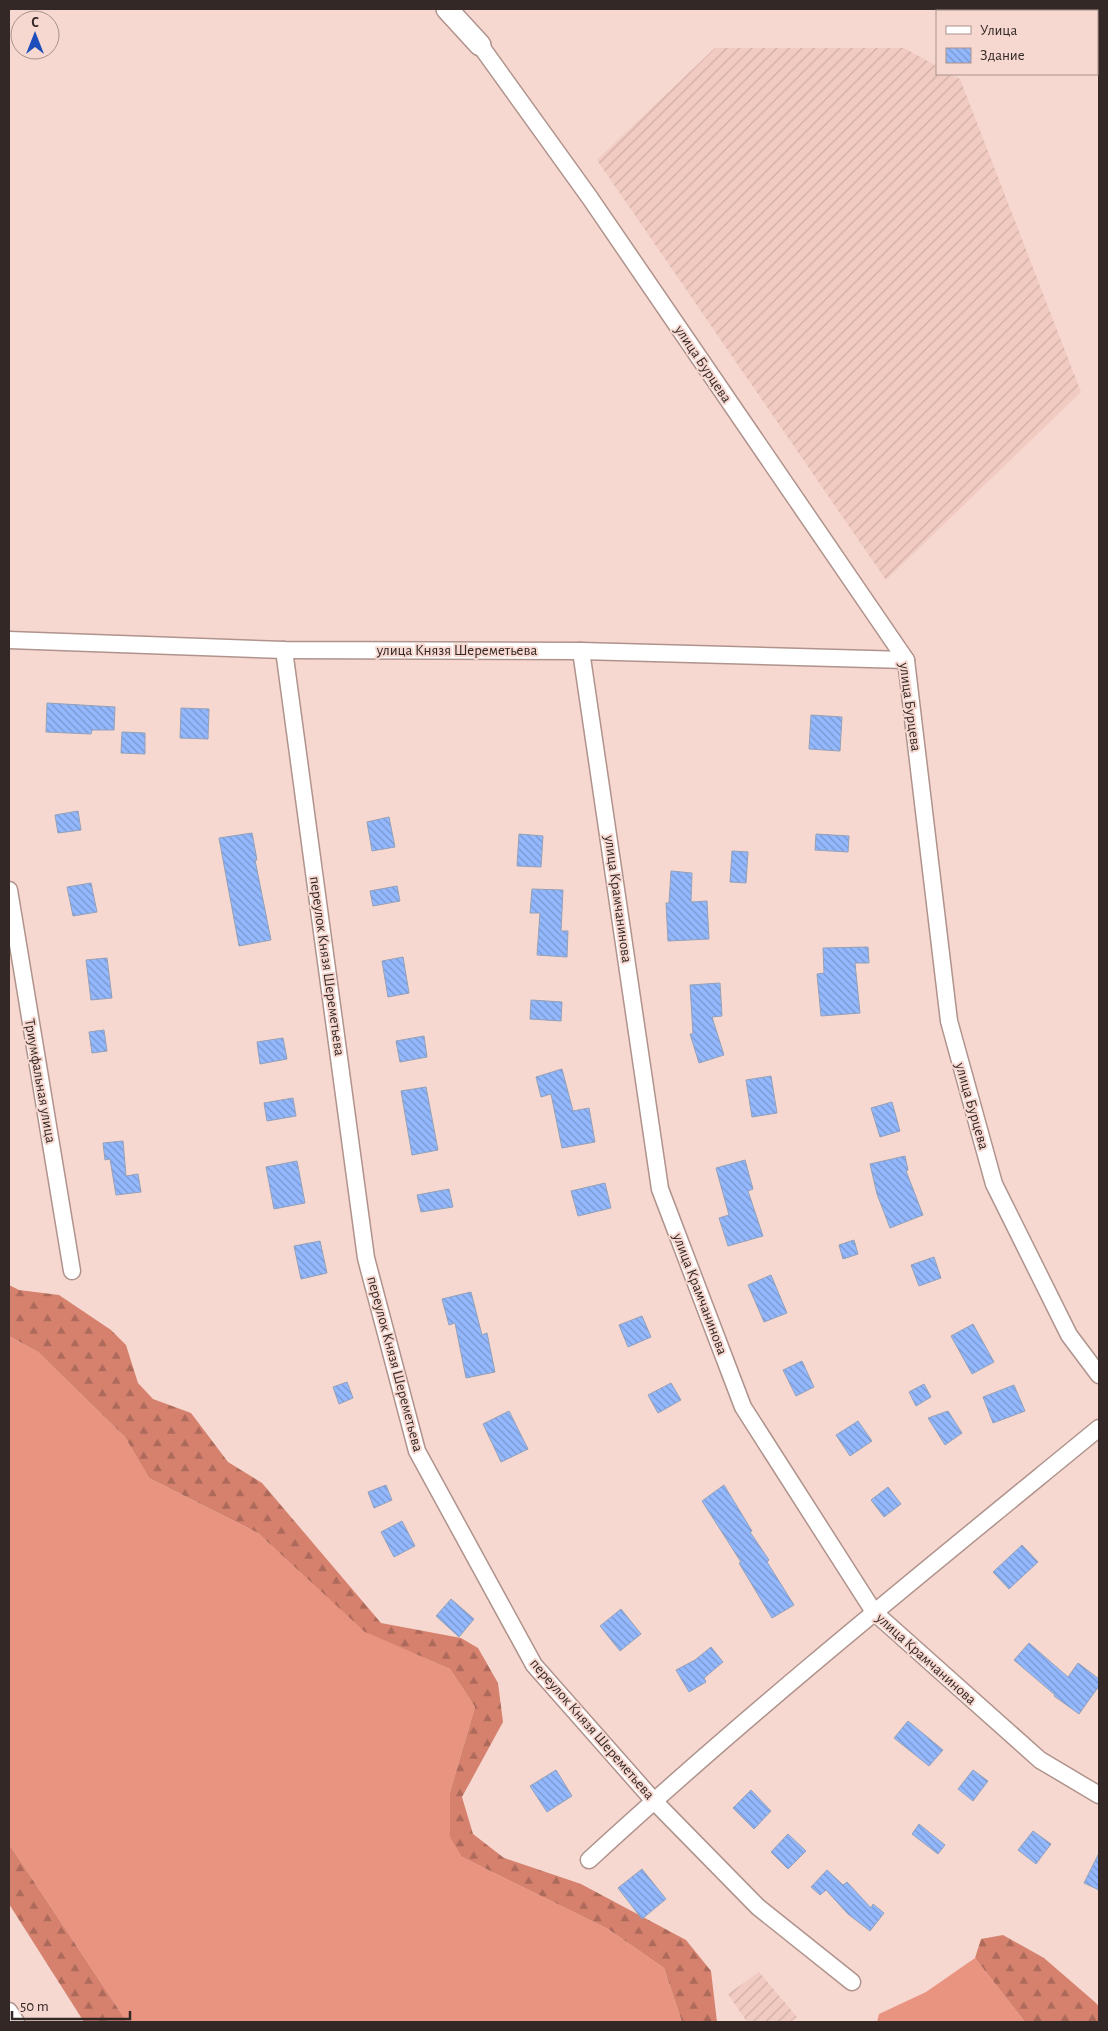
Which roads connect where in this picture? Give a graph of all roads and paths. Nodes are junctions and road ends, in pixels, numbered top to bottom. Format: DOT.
graph roads {
  1 [pos="447,9"];
  2 [pos="462,9"];
  3 [pos="480,45"];
  4 [pos="9,640"];
  5 [pos="284,650"];
  6 [pos="581,651"];
  7 [pos="906,660"];
  8 [pos="9,890"];
  9 [pos="12,942"];
  10 [pos="72,1271"];
  11 [pos="1099,1375"];
  12 [pos="1099,1428"];
  13 [pos="874,1612"];
  14 [pos="1099,1796"];
  15 [pos="654,1801"];
  16 [pos="589,1860"];
  17 [pos="852,1982"];
  18 [pos="9,2011"];
  19 [pos="16,2022"];
  1 -- 3 [label="street, улица Бурцева"];
  2 -- 3 [label="street, улица Бурцева"];
  3 -- 7 [label="street, улица Бурцева"];
  4 -- 5 [label="street, улица Князя Шереметьева"];
  5 -- 6 [label="street, улица Князя Шереметьева"];
  5 -- 15 [label="street, переулок Князя Шереметьева"];
  6 -- 7 [label="street, улица Князя Шереметьева"];
  6 -- 13 [label="street, улица Крамчанинова"];
  7 -- 11 [label="street, улица Бурцева"];
  8 -- 9 [label="street, Триумфальная улица"];
  9 -- 10 [label="street, Триумфальная улица"];
  12 -- 13 [label="street"];
  13 -- 14 [label="street, улица Крамчанинова"];
  13 -- 15 [label="street"];
  15 -- 16 [label="street"];
  15 -- 17 [label="street, переулок Князя Шереметьева"];
  18 -- 19 [label="street"];
}
